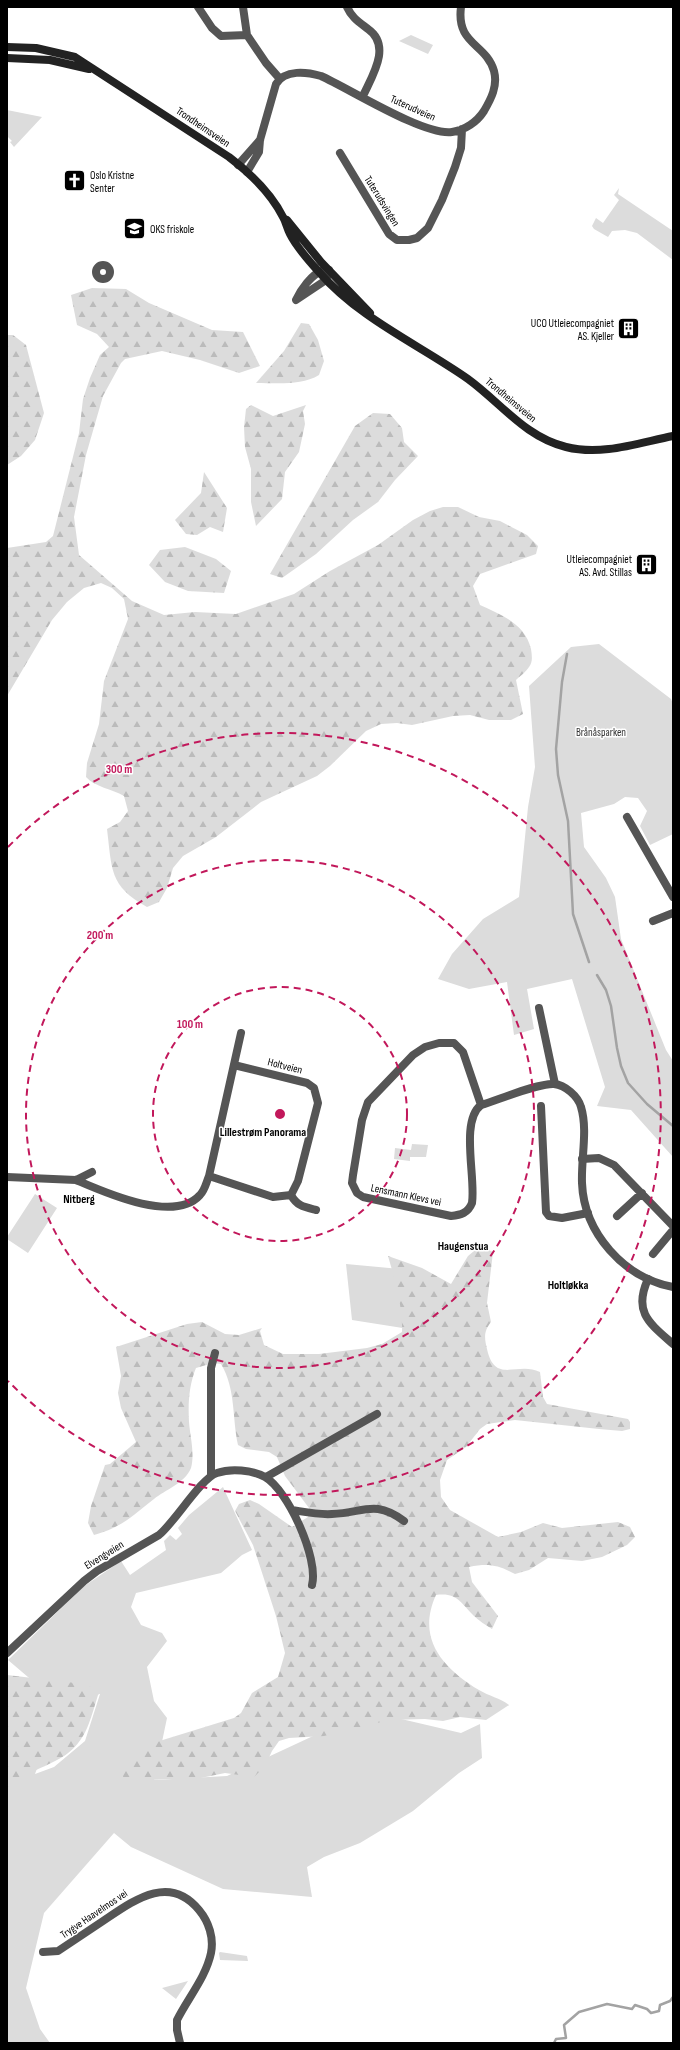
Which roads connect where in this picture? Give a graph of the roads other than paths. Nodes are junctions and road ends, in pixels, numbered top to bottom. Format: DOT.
graph roads {
  1 [pos="198,7"];
  2 [pos="243,7"];
  3 [pos="347,7"];
  4 [pos="461,7"];
  5 [pos="247,35"];
  6 [pos="7,47"];
  7 [pos="7,58"];
  8 [pos="96,71"];
  9 [pos="280,79"];
  10 [pos="363,96"];
  11 [pos="462,129"];
  12 [pos="260,140"];
  13 [pos="340,153"];
  14 [pos="238,164"];
  15 [pos="247,172"];
  16 [pos="283,217"];
  17 [pos="329,270"];
  18 [pos="319,272"];
  19 [pos="326,280"];
  20 [pos="374,317"];
  21 [pos="673,436"];
  22 [pos="627,817"];
  23 [pos="673,897"];
  24 [pos="673,913"];
  25 [pos="653,921"];
  26 [pos="539,1008"];
  27 [pos="240,1033"];
  28 [pos="234,1065"];
  29 [pos="555,1084"];
  30 [pos="481,1105"];
  31 [pos="542,1106"];
  32 [pos="582,1159"];
  33 [pos="92,1172"];
  34 [pos="208,1176"];
  35 [pos="7,1177"];
  36 [pos="76,1180"];
  37 [pos="642,1193"];
  38 [pos="291,1195"];
  39 [pos="316,1210"];
  40 [pos="588,1213"];
  41 [pos="617,1216"];
  42 [pos="671,1220"];
  43 [pos="673,1230"];
  44 [pos="653,1254"];
  45 [pos="648,1279"];
  46 [pos="673,1287"];
  47 [pos="673,1344"];
  48 [pos="215,1353"];
  49 [pos="377,1414"];
  50 [pos="211,1476"];
  51 [pos="266,1477"];
  52 [pos="292,1510"];
  53 [pos="404,1521"];
  54 [pos="312,1585"];
  55 [pos="7,1653"];
  56 [pos="43,1952"];
  57 [pos="180,2043"];
  1 -- 5 [label="street"];
  2 -- 5 [label="street"];
  3 -- 10 [label="street"];
  4 -- 11 [label="street"];
  5 -- 9 [label="street"];
  6 -- 8 [label="main road, Trondheimsveien"];
  7 -- 8 [label="main road, Trondheimsveien"];
  8 -- 14 [label="main road, Trondheimsveien"];
  9 -- 10 [label="street, Tuterudveien"];
  9 -- 12 [label="street"];
  10 -- 11 [label="street, Tuterudveien"];
  11 -- 13 [label="street, Tuterudsvingen"];
  12 -- 14 [label="street"];
  12 -- 15 [label="street"];
  14 -- 15 [label="main road, Trondheimsveien"];
  15 -- 16 [label="main road, Trondheimsveien"];
  16 -- 17 [label="main road, Trondheimsveien"];
  16 -- 18 [label="main road, Trondheimsveien"];
  17 -- 18 [label="street"];
  17 -- 19 [label="street"];
  17 -- 20 [label="main road, Trondheimsveien"];
  18 -- 19 [label="main road, Trondheimsveien"];
  18 -- 19 [label="street"];
  19 -- 20 [label="main road, Trondheimsveien"];
  20 -- 21 [label="main road, Trondheimsveien"];
  22 -- 23 [label="street"];
  24 -- 25 [label="street"];
  26 -- 29 [label="street"];
  27 -- 28 [label="street"];
  28 -- 34 [label="street"];
  28 -- 38 [label="street, Holtveien"];
  29 -- 30 [label="street"];
  29 -- 32 [label="street"];
  30 -- 30 [label="street, Lensmann Klevs vei"];
  31 -- 40 [label="street"];
  32 -- 37 [label="street"];
  32 -- 40 [label="street"];
  33 -- 36 [label="street"];
  34 -- 36 [label="street"];
  34 -- 38 [label="street"];
  35 -- 36 [label="street"];
  37 -- 41 [label="street"];
  37 -- 42 [label="street"];
  38 -- 39 [label="street"];
  40 -- 45 [label="street"];
  43 -- 44 [label="street"];
  45 -- 46 [label="street"];
  45 -- 47 [label="street"];
  48 -- 50 [label="street"];
  49 -- 51 [label="street"];
  50 -- 51 [label="street"];
  50 -- 55 [label="street, Elvengveien"];
  51 -- 52 [label="street"];
  52 -- 53 [label="street"];
  52 -- 54 [label="street"];
  56 -- 57 [label="street, Trygve Haavelmos vei"];
}
